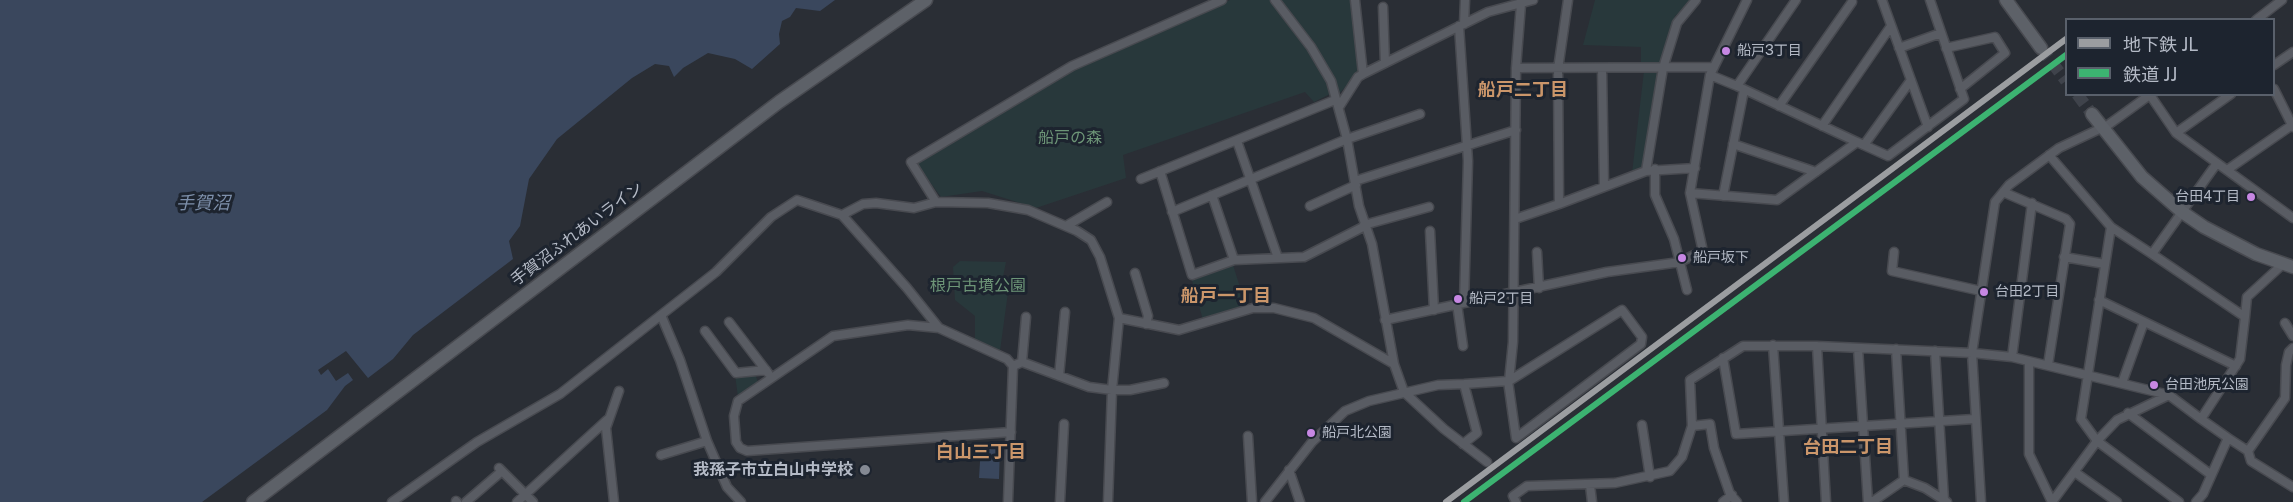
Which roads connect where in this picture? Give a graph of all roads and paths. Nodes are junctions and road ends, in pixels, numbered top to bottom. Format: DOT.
graph roads {
  1 [pos="926,0"];
  2 [pos="1222,0"];
  3 [pos="1275,0"];
  4 [pos="1355,0"];
  5 [pos="1465,0"];
  6 [pos="1533,0"];
  7 [pos="1568,0"];
  8 [pos="1696,0"];
  9 [pos="1747,0"];
  10 [pos="1796,0"];
  11 [pos="1882,0"];
  12 [pos="1930,0"];
  13 [pos="2006,0"];
  14 [pos="2282,0"];
  15 [pos="1852,1"];
  16 [pos="1500,4"];
  17 [pos="1521,4"];
  18 [pos="1383,7"];
  19 [pos="2259,18"];
  20 [pos="1462,25"];
  21 [pos="1891,26"];
  22 [pos="1941,33"];
  23 [pos="1899,48"];
  24 [pos="1946,48"];
  25 [pos="2041,48"];
  26 [pos="2293,52"];
  27 [pos="1385,63"];
  28 [pos="2275,64"];
  29 [pos="1516,68"];
  30 [pos="1663,68"];
  31 [pos="1558,69"];
  32 [pos="1602,69"];
  33 [pos="1712,71"];
  34 [pos="1363,74"];
  35 [pos="1911,80"];
  36 [pos="1740,88"];
  37 [pos="1960,88"];
  38 [pos="2275,91"];
  39 [pos="2150,96"];
  40 [pos="2152,96"];
  41 [pos="2228,96"];
  42 [pos="1337,103"];
  43 [pos="1779,106"];
  44 [pos="1420,114"];
  45 [pos="2092,114"];
  46 [pos="1822,126"];
  47 [pos="2293,126"];
  48 [pos="1928,127"];
  49 [pos="2102,128"];
  50 [pos="1516,130"];
  51 [pos="2176,133"];
  52 [pos="1347,139"];
  53 [pos="1237,141"];
  54 [pos="1733,144"];
  55 [pos="1861,144"];
  56 [pos="1466,145"];
  57 [pos="2049,155"];
  58 [pos="2217,163"];
  59 [pos="1695,168"];
  60 [pos="1651,170"];
  61 [pos="2227,170"];
  62 [pos="1160,171"];
  63 [pos="1816,172"];
  64 [pos="1141,179"];
  65 [pos="1251,179"];
  66 [pos="1355,183"];
  67 [pos="1604,185"];
  68 [pos="2002,192"];
  69 [pos="1690,193"];
  70 [pos="1212,195"];
  71 [pos="1723,196"];
  72 [pos="936,202"];
  73 [pos="1107,202"];
  74 [pos="2032,203"];
  75 [pos="1558,204"];
  76 [pos="1310,206"];
  77 [pos="1429,207"];
  78 [pos="1172,212"];
  79 [pos="2182,212"];
  80 [pos="842,215"];
  81 [pos="2293,218"];
  82 [pos="1515,219"];
  83 [pos="1066,226"];
  84 [pos="1365,226"];
  85 [pos="2111,227"];
  86 [pos="1430,231"];
  87 [pos="1537,252"];
  88 [pos="1894,252"];
  89 [pos="2152,254"];
  90 [pos="2064,257"];
  91 [pos="1278,258"];
  92 [pos="1234,260"];
  93 [pos="1680,262"];
  94 [pos="2104,264"];
  95 [pos="2289,265"];
  96 [pos="1135,273"];
  97 [pos="1539,288"];
  98 [pos="1687,290"];
  99 [pos="1981,291"];
  100 [pos="1513,293"];
  101 [pos="2099,300"];
  102 [pos="1461,304"];
  103 [pos="1434,310"];
  104 [pos="1065,312"];
  105 [pos="661,315"];
  106 [pos="1026,317"];
  107 [pos="2245,317"];
  108 [pos="1119,318"];
  109 [pos="1385,320"];
  110 [pos="729,322"];
  111 [pos="2144,322"];
  112 [pos="2285,323"];
  113 [pos="1146,324"];
  114 [pos="939,328"];
  115 [pos="705,331"];
  116 [pos="2293,336"];
  117 [pos="1773,345"];
  118 [pos="1463,346"];
  119 [pos="1817,346"];
  120 [pos="1858,348"];
  121 [pos="2293,348"];
  122 [pos="1896,349"];
  123 [pos="1935,351"];
  124 [pos="1971,353"];
  125 [pos="2012,357"];
  126 [pos="1723,358"];
  127 [pos="1022,362"];
  128 [pos="2029,362"];
  129 [pos="1394,364"];
  130 [pos="2048,365"];
  131 [pos="1013,366"];
  132 [pos="2236,366"];
  133 [pos="769,374"];
  134 [pos="2087,375"];
  135 [pos="1059,376"];
  136 [pos="1508,381"];
  137 [pos="1164,383"];
  138 [pos="2122,383"];
  139 [pos="1464,384"];
  140 [pos="1112,390"];
  141 [pos="619,392"];
  142 [pos="1404,392"];
  143 [pos="2169,395"];
  144 [pos="2128,413"];
  145 [pos="1974,419"];
  146 [pos="2201,419"];
  147 [pos="607,420"];
  148 [pos="1939,421"];
  149 [pos="1900,423"];
  150 [pos="1064,424"];
  151 [pos="1642,424"];
  152 [pos="1692,426"];
  153 [pos="1863,426"];
  154 [pos="1820,429"];
  155 [pos="1779,431"];
  156 [pos="1011,432"];
  157 [pos="1248,436"];
  158 [pos="2228,438"];
  159 [pos="707,441"];
  160 [pos="2097,441"];
  161 [pos="1463,444"];
  162 [pos="2248,451"];
  163 [pos="661,455"];
  164 [pos="1487,462"];
  165 [pos="1289,470"];
  166 [pos="2076,472"];
  167 [pos="2210,474"];
  168 [pos="1650,477"];
  169 [pos="1904,480"];
  170 [pos="1590,485"];
  171 [pos="2293,487"];
  172 [pos="525,494"];
  173 [pos="1734,499"];
  174 [pos="1945,501"];
  175 [pos="253,502"];
  176 [pos="392,502"];
  177 [pos="466,502"];
  178 [pos="517,502"];
  179 [pos="533,502"];
  180 [pos="614,502"];
  181 [pos="741,502"];
  182 [pos="1008,502"];
  183 [pos="1059,502"];
  184 [pos="1108,502"];
  185 [pos="1252,502"];
  186 [pos="1265,502"];
  187 [pos="1300,502"];
  188 [pos="1516,502"];
  189 [pos="1592,502"];
  190 [pos="1723,502"];
  191 [pos="1784,502"];
  192 [pos="1826,502"];
  193 [pos="1870,502"];
  194 [pos="1982,502"];
  195 [pos="2117,502"];
  196 [pos="2179,502"];
  197 [pos="2196,502"];
  1 -- 175 [label="street, 手賀沼ふれあいライン"];
  2 -- 72 [label="street"];
  3 -- 42 [label="street"];
  4 -- 34 [label="street"];
  5 -- 20 [label="street"];
  6 -- 17 [label="street"];
  7 -- 31 [label="street"];
  8 -- 30 [label="street"];
  9 -- 33 [label="street"];
  10 -- 36 [label="street"];
  11 -- 21 [label="street"];
  12 -- 22 [label="street"];
  13 -- 25 [label="street"];
  14 -- 19 [label="street"];
  15 -- 43 [label="street"];
  16 -- 17 [label="street"];
  16 -- 20 [label="street"];
  17 -- 29 [label="street"];
  18 -- 27 [label="street"];
  20 -- 27 [label="street"];
  20 -- 56 [label="street"];
  21 -- 23 [label="street"];
  21 -- 46 [label="street"];
  22 -- 23 [label="street"];
  22 -- 24 [label="street"];
  23 -- 35 [label="street"];
  24 -- 37 [label="street"];
  24 -- 37 [label="street"];
  26 -- 28 [label="street"];
  27 -- 34 [label="street"];
  29 -- 31 [label="street"];
  29 -- 50 [label="street"];
  30 -- 32 [label="street"];
  30 -- 33 [label="street"];
  30 -- 60 [label="street"];
  31 -- 32 [label="street"];
  31 -- 75 [label="street"];
  32 -- 67 [label="street"];
  33 -- 36 [label="street"];
  33 -- 59 [label="street"];
  34 -- 42 [label="street"];
  35 -- 48 [label="street"];
  35 -- 55 [label="street"];
  36 -- 43 [label="street"];
  36 -- 54 [label="street"];
  37 -- 48 [label="street"];
  38 -- 47 [label="street"];
  39 -- 49 [label="street"];
  40 -- 51 [label="street"];
  41 -- 51 [label="street"];
  42 -- 52 [label="street"];
  42 -- 53 [label="street"];
  43 -- 46 [label="street"];
  44 -- 52 [label="street"];
  45 -- 49 [label="street"];
  46 -- 55 [label="street"];
  47 -- 61 [label="street"];
  48 -- 55 [label="street"];
  49 -- 57 [label="street"];
  49 -- 79 [label="street"];
  50 -- 56 [label="street"];
  50 -- 82 [label="street"];
  51 -- 58 [label="street"];
  52 -- 65 [label="street"];
  52 -- 66 [label="street"];
  53 -- 62 [label="street"];
  53 -- 65 [label="street"];
  54 -- 63 [label="street"];
  54 -- 71 [label="street"];
  55 -- 63 [label="street"];
  56 -- 66 [label="street"];
  56 -- 102 [label="street"];
  57 -- 68 [label="street"];
  57 -- 85 [label="street"];
  58 -- 61 [label="street"];
  58 -- 79 [label="street"];
  59 -- 60 [label="street"];
  59 -- 69 [label="street"];
  60 -- 67 [label="street"];
  60 -- 93 [label="street"];
  61 -- 81 [label="street"];
  62 -- 64 [label="street"];
  62 -- 78 [label="street"];
  63 -- 71 [label="street"];
  65 -- 70 [label="street"];
  65 -- 91 [label="street"];
  66 -- 76 [label="street"];
  66 -- 84 [label="street"];
  67 -- 75 [label="street"];
  68 -- 74 [label="street"];
  68 -- 99 [label="street"];
  69 -- 71 [label="street"];
  69 -- 93 [label="street"];
  70 -- 78 [label="street"];
  70 -- 92 [label="street"];
  72 -- 80 [label="street"];
  72 -- 83 [label="street"];
  73 -- 83 [label="street"];
  74 -- 90 [label="street"];
  74 -- 125 [label="street"];
  75 -- 82 [label="street"];
  77 -- 84 [label="street"];
  78 -- 92 [label="street"];
  79 -- 89 [label="street"];
  79 -- 95 [label="street"];
  80 -- 105 [label="street"];
  80 -- 114 [label="street"];
  82 -- 100 [label="street"];
  83 -- 108 [label="street"];
  84 -- 91 [label="street"];
  84 -- 109 [label="street"];
  85 -- 89 [label="street"];
  85 -- 94 [label="street"];
  86 -- 103 [label="street"];
  87 -- 97 [label="street"];
  88 -- 99 [label="street"];
  89 -- 107 [label="street"];
  90 -- 94 [label="street"];
  90 -- 130 [label="street"];
  91 -- 92 [label="street"];
  93 -- 97 [label="street"];
  93 -- 98 [label="street"];
  94 -- 101 [label="street"];
  95 -- 107 [label="street"];
  96 -- 113 [label="street"];
  97 -- 100 [label="street"];
  99 -- 124 [label="street"];
  100 -- 102 [label="street"];
  100 -- 136 [label="street"];
  101 -- 111 [label="street"];
  101 -- 134 [label="street"];
  102 -- 103 [label="street"];
  102 -- 118 [label="street"];
  103 -- 109 [label="street"];
  104 -- 135 [label="street"];
  105 -- 159 [label="street"];
  105 -- 176 [label="street"];
  106 -- 127 [label="street"];
  107 -- 132 [label="street"];
  108 -- 113 [label="street"];
  108 -- 140 [label="street"];
  109 -- 129 [label="street"];
  110 -- 133 [label="street"];
  111 -- 132 [label="street"];
  111 -- 138 [label="street"];
  112 -- 116 [label="street"];
  113 -- 129 [label="street"];
  114 -- 131 [label="street"];
  114 -- 133 [label="street"];
  115 -- 133 [label="street"];
  117 -- 119 [label="street"];
  117 -- 126 [label="street"];
  117 -- 155 [label="street"];
  119 -- 120 [label="street"];
  119 -- 154 [label="street"];
  120 -- 122 [label="street"];
  120 -- 153 [label="street"];
  121 -- 162 [label="street"];
  122 -- 123 [label="street"];
  122 -- 149 [label="street"];
  123 -- 124 [label="street"];
  123 -- 148 [label="street"];
  124 -- 125 [label="street"];
  124 -- 145 [label="street"];
  125 -- 128 [label="street"];
  126 -- 152 [label="street"];
  126 -- 155 [label="street"];
  127 -- 131 [label="street"];
  127 -- 135 [label="street"];
  128 -- 130 [label="street"];
  128 -- 166 [label="street"];
  129 -- 142 [label="street"];
  130 -- 134 [label="street"];
  131 -- 156 [label="street"];
  132 -- 146 [label="street"];
  133 -- 156 [label="street"];
  134 -- 138 [label="street"];
  134 -- 160 [label="street"];
  135 -- 140 [label="street"];
  136 -- 136 [label="street"];
  136 -- 139 [label="street"];
  137 -- 140 [label="street"];
  138 -- 143 [label="street"];
  139 -- 142 [label="street"];
  139 -- 161 [label="street"];
  140 -- 184 [label="street"];
  141 -- 147 [label="street"];
  142 -- 161 [label="street"];
  142 -- 165 [label="street"];
  143 -- 144 [label="street"];
  143 -- 146 [label="street"];
  144 -- 160 [label="street"];
  144 -- 167 [label="street"];
  145 -- 148 [label="street"];
  145 -- 194 [label="street"];
  146 -- 158 [label="street"];
  147 -- 172 [label="street"];
  147 -- 180 [label="street"];
  148 -- 149 [label="street"];
  148 -- 174 [label="street"];
  149 -- 153 [label="street"];
  149 -- 169 [label="street"];
  150 -- 183 [label="street"];
  151 -- 168 [label="street"];
  152 -- 168 [label="street"];
  152 -- 173 [label="street"];
  153 -- 154 [label="street"];
  153 -- 193 [label="street"];
  154 -- 155 [label="street"];
  154 -- 192 [label="street"];
  155 -- 191 [label="street"];
  156 -- 182 [label="street"];
  157 -- 185 [label="street"];
  158 -- 162 [label="street"];
  158 -- 167 [label="street"];
  159 -- 163 [label="street"];
  159 -- 181 [label="street"];
  160 -- 166 [label="street"];
  160 -- 196 [label="street"];
  161 -- 164 [label="street"];
  162 -- 171 [label="street"];
  165 -- 186 [label="street"];
  165 -- 187 [label="street"];
  166 -- 195 [label="street"];
  167 -- 197 [label="street"];
  168 -- 170 [label="street"];
  169 -- 174 [label="street"];
  169 -- 193 [label="street"];
  170 -- 188 [label="street"];
  170 -- 189 [label="street"];
  172 -- 177 [label="street"];
  172 -- 178 [label="street"];
  172 -- 179 [label="street"];
  173 -- 190 [label="street"];
}
